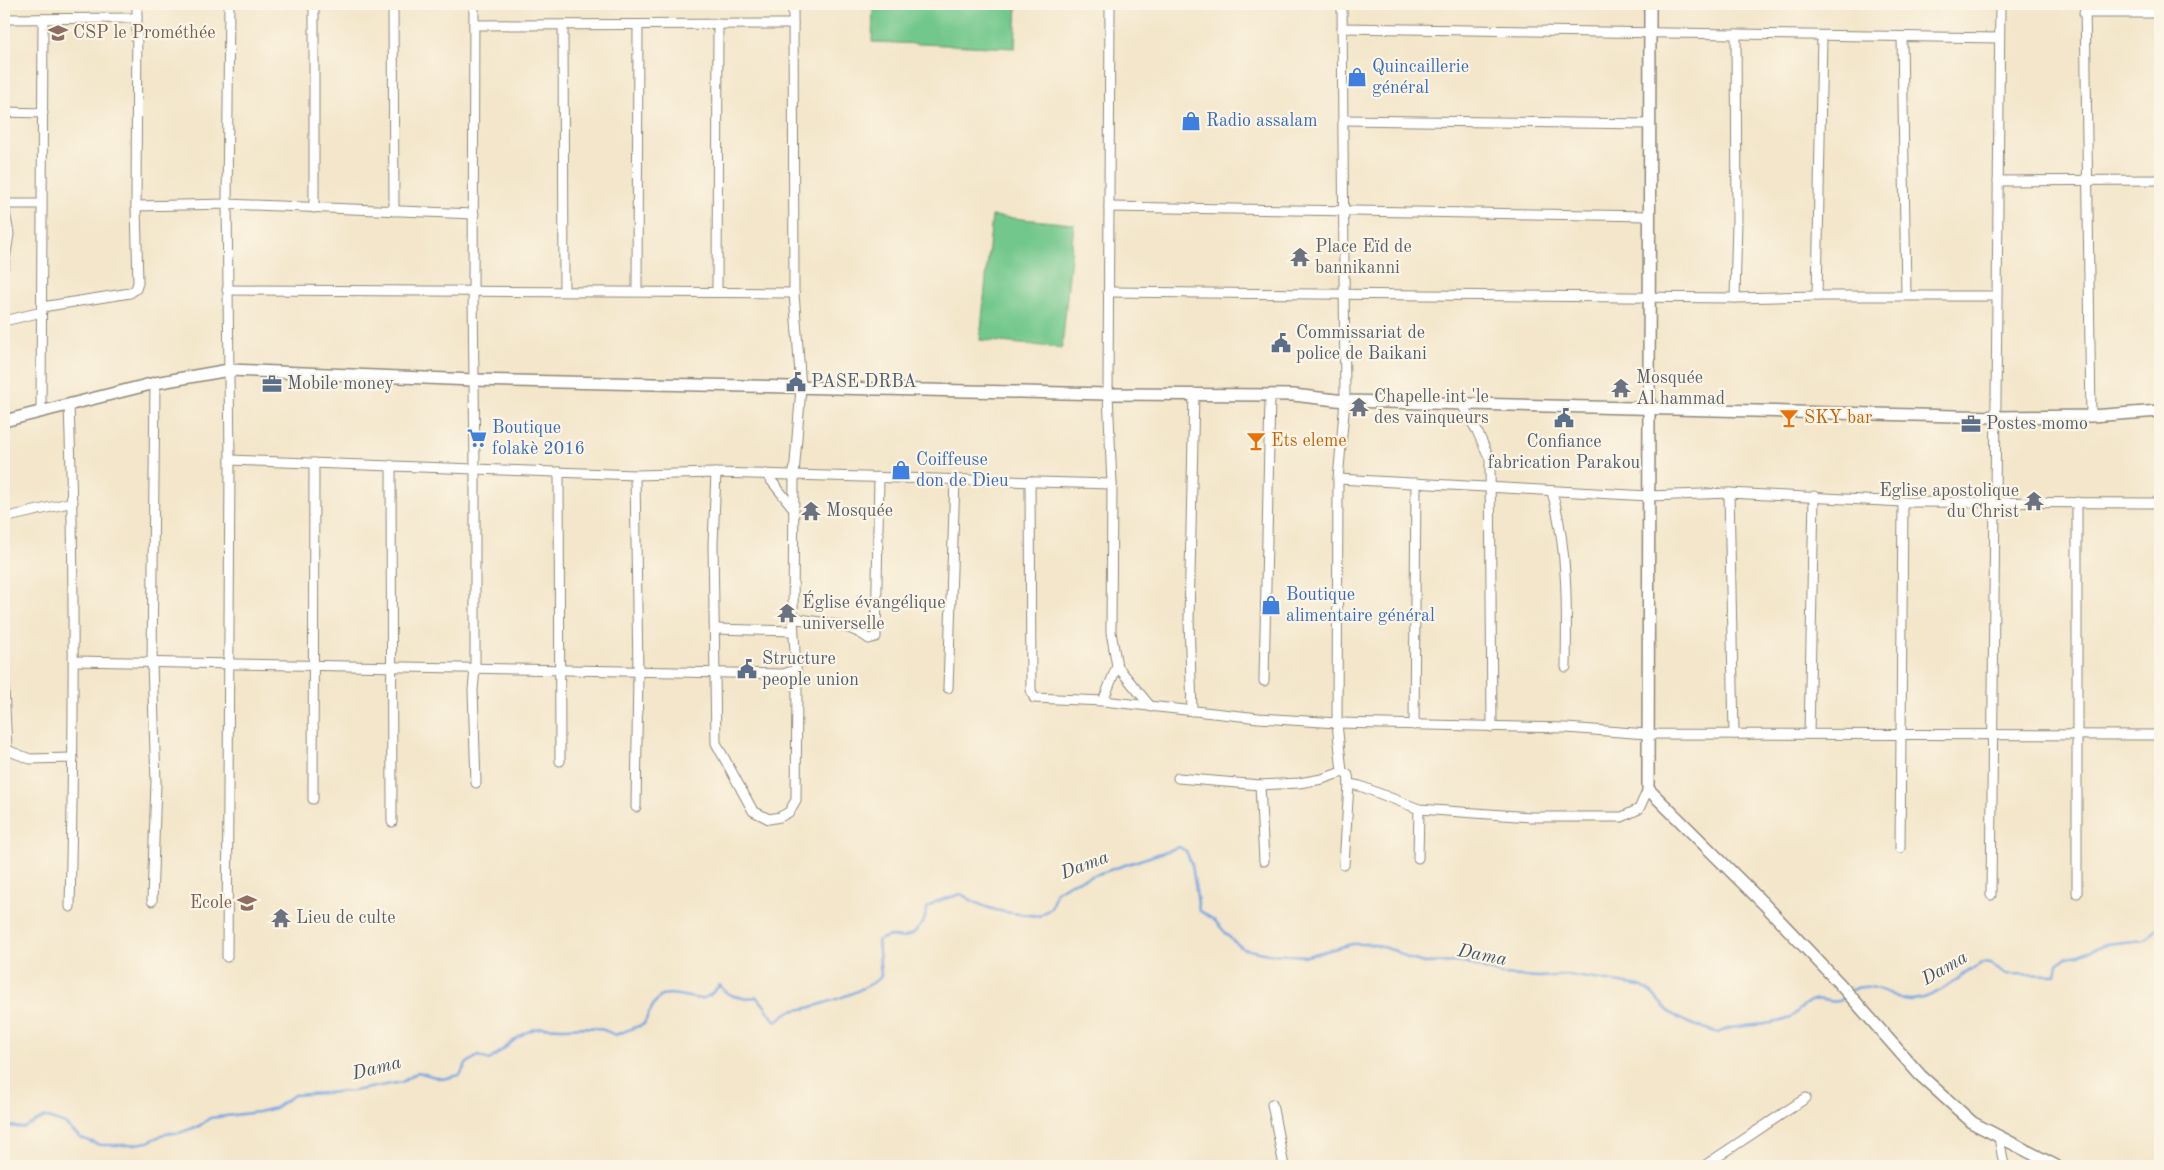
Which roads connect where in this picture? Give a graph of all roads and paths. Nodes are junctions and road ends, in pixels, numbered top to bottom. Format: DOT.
graph roads {
  1 [pos="137,4"];
  2 [pos="229,4"];
  3 [pos="314,4"];
  4 [pos="392,4"];
  5 [pos="474,4"];
  6 [pos="793,4"];
  7 [pos="1110,4"];
  8 [pos="1342,4"];
  9 [pos="1650,4"];
  10 [pos="2000,4"];
  11 [pos="2085,8"];
  12 [pos="2160,13"];
  13 [pos="137,18"];
  14 [pos="4,19"];
  15 [pos="43,19"];
  16 [pos="638,24"];
  17 [pos="718,24"];
  18 [pos="793,24"];
  19 [pos="474,25"];
  20 [pos="563,25"];
  21 [pos="1342,28"];
  22 [pos="1650,33"];
  23 [pos="1736,34"];
  24 [pos="1822,36"];
  25 [pos="1902,37"];
  26 [pos="1999,38"];
  27 [pos="4,112"];
  28 [pos="43,113"];
  29 [pos="1343,120"];
  30 [pos="1650,124"];
  31 [pos="2088,180"];
  32 [pos="2160,180"];
  33 [pos="1998,181"];
  34 [pos="42,204"];
  35 [pos="227,204"];
  36 [pos="4,206"];
  37 [pos="136,206"];
  38 [pos="1109,207"];
  39 [pos="314,208"];
  40 [pos="394,211"];
  41 [pos="1343,211"];
  42 [pos="474,214"];
  43 [pos="1650,216"];
  44 [pos="4,266"];
  45 [pos="227,290"];
  46 [pos="564,290"];
  47 [pos="638,291"];
  48 [pos="717,292"];
  49 [pos="1108,292"];
  50 [pos="473,293"];
  51 [pos="794,293"];
  52 [pos="1344,294"];
  53 [pos="1817,296"];
  54 [pos="1906,296"];
  55 [pos="1996,296"];
  56 [pos="1650,298"];
  57 [pos="1735,298"];
  58 [pos="42,309"];
  59 [pos="4,321"];
  60 [pos="229,370"];
  61 [pos="473,380"];
  62 [pos="155,383"];
  63 [pos="802,388"];
  64 [pos="1194,393"];
  65 [pos="1108,394"];
  66 [pos="1270,395"];
  67 [pos="1345,401"];
  68 [pos="1461,403"];
  69 [pos="69,405"];
  70 [pos="1650,407"];
  71 [pos="41,411"];
  72 [pos="2160,411"];
  73 [pos="1997,416"];
  74 [pos="2091,416"];
  75 [pos="4,420"];
  76 [pos="230,460"];
  77 [pos="314,463"];
  78 [pos="391,466"];
  79 [pos="475,469"];
  80 [pos="559,472"];
  81 [pos="716,473"];
  82 [pos="766,474"];
  83 [pos="635,475"];
  84 [pos="794,475"];
  85 [pos="879,477"];
  86 [pos="955,479"];
  87 [pos="1338,479"];
  88 [pos="1030,482"];
  89 [pos="1416,483"];
  90 [pos="1112,484"];
  91 [pos="1490,487"];
  92 [pos="1552,492"];
  93 [pos="1729,493"];
  94 [pos="1649,496"];
  95 [pos="1814,496"];
  96 [pos="73,502"];
  97 [pos="1903,502"];
  98 [pos="1996,502"];
  99 [pos="2077,502"];
  100 [pos="2160,503"];
  101 [pos="794,509"];
  102 [pos="4,518"];
  103 [pos="793,618"];
  104 [pos="716,629"];
  105 [pos="794,631"];
  106 [pos="74,660"];
  107 [pos="152,663"];
  108 [pos="228,663"];
  109 [pos="313,666"];
  110 [pos="392,666"];
  111 [pos="1117,666"];
  112 [pos="1566,667"];
  113 [pos="475,669"];
  114 [pos="559,669"];
  115 [pos="796,670"];
  116 [pos="638,672"];
  117 [pos="715,673"];
  118 [pos="1264,681"];
  119 [pos="4,688"];
  120 [pos="948,688"];
  121 [pos="1103,701"];
  122 [pos="1151,707"];
  123 [pos="1192,710"];
  124 [pos="1337,723"];
  125 [pos="1414,725"];
  126 [pos="1492,727"];
  127 [pos="1647,734"];
  128 [pos="1734,734"];
  129 [pos="1810,734"];
  130 [pos="1900,735"];
  131 [pos="1993,735"];
  132 [pos="2077,735"];
  133 [pos="2160,735"];
  134 [pos="73,758"];
  135 [pos="560,761"];
  136 [pos="1342,772"];
  137 [pos="1178,778"];
  138 [pos="476,784"];
  139 [pos="1349,784"];
  140 [pos="1260,785"];
  141 [pos="1648,789"];
  142 [pos="312,799"];
  143 [pos="636,808"];
  144 [pos="1419,809"];
  145 [pos="392,822"];
  146 [pos="1900,848"];
  147 [pos="1418,858"];
  148 [pos="1264,861"];
  149 [pos="1344,865"];
  150 [pos="2077,893"];
  151 [pos="1991,895"];
  152 [pos="152,901"];
  153 [pos="70,907"];
  154 [pos="227,957"];
  155 [pos="1806,1098"];
  156 [pos="1272,1104"];
  157 [pos="1999,1136"];
  158 [pos="1284,1166"];
  159 [pos="1704,1166"];
  160 [pos="2004,1166"];
  161 [pos="2056,1166"];
  1 -- 13 [label="street"];
  2 -- 35 [label="street"];
  3 -- 39 [label="street"];
  4 -- 40 [label="street"];
  5 -- 19 [label="street"];
  6 -- 18 [label="street"];
  7 -- 38 [label="street"];
  8 -- 21 [label="street"];
  9 -- 22 [label="street"];
  10 -- 26 [label="street"];
  11 -- 12 [label="street"];
  11 -- 31 [label="street"];
  13 -- 15 [label="street"];
  13 -- 37 [label="street"];
  14 -- 15 [label="street"];
  15 -- 28 [label="street"];
  16 -- 17 [label="street"];
  16 -- 20 [label="street"];
  16 -- 47 [label="street"];
  17 -- 18 [label="street"];
  17 -- 48 [label="street"];
  18 -- 51 [label="street"];
  19 -- 20 [label="street"];
  19 -- 42 [label="street"];
  20 -- 46 [label="street"];
  21 -- 22 [label="street"];
  21 -- 29 [label="street"];
  22 -- 23 [label="street"];
  22 -- 30 [label="street"];
  23 -- 24 [label="street"];
  23 -- 57 [label="street"];
  24 -- 25 [label="street"];
  24 -- 53 [label="street"];
  25 -- 26 [label="street"];
  25 -- 54 [label="street"];
  26 -- 33 [label="street"];
  27 -- 28 [label="street"];
  28 -- 34 [label="street"];
  29 -- 30 [label="street"];
  29 -- 41 [label="street"];
  30 -- 43 [label="street"];
  31 -- 32 [label="street"];
  31 -- 33 [label="street"];
  31 -- 74 [label="street"];
  33 -- 55 [label="street"];
  34 -- 36 [label="street"];
  34 -- 58 [label="street"];
  35 -- 37 [label="street"];
  35 -- 39 [label="street"];
  35 -- 45 [label="street"];
  36 -- 44 [label="street"];
  37 -- 58 [label="street"];
  38 -- 41 [label="street"];
  38 -- 49 [label="street"];
  39 -- 40 [label="street"];
  40 -- 42 [label="street"];
  41 -- 43 [label="street"];
  41 -- 52 [label="street"];
  42 -- 50 [label="street"];
  43 -- 56 [label="street"];
  45 -- 50 [label="street"];
  45 -- 60 [label="street"];
  46 -- 47 [label="street"];
  46 -- 50 [label="street"];
  47 -- 48 [label="street"];
  48 -- 51 [label="street"];
  49 -- 52 [label="street"];
  49 -- 65 [label="street"];
  50 -- 61 [label="street"];
  51 -- 63 [label="street"];
  52 -- 56 [label="street"];
  52 -- 67 [label="street"];
  53 -- 54 [label="street"];
  53 -- 57 [label="street"];
  54 -- 55 [label="street"];
  55 -- 73 [label="street"];
  56 -- 57 [label="street"];
  56 -- 70 [label="street"];
  58 -- 59 [label="street"];
  58 -- 71 [label="street"];
  60 -- 61 [label="street"];
  60 -- 62 [label="street"];
  60 -- 76 [label="street"];
  61 -- 63 [label="street"];
  61 -- 79 [label="street"];
  62 -- 69 [label="street"];
  62 -- 107 [label="street"];
  63 -- 65 [label="street"];
  63 -- 84 [label="street"];
  64 -- 65 [label="street"];
  64 -- 66 [label="street"];
  64 -- 123 [label="street"];
  65 -- 90 [label="street"];
  66 -- 67 [label="street"];
  66 -- 118 [label="street"];
  67 -- 68 [label="street"];
  67 -- 87 [label="street"];
  68 -- 70 [label="street"];
  68 -- 91 [label="street"];
  69 -- 71 [label="street"];
  69 -- 96 [label="street"];
  70 -- 73 [label="street"];
  70 -- 94 [label="street"];
  71 -- 75 [label="street"];
  72 -- 74 [label="street"];
  73 -- 74 [label="street"];
  73 -- 98 [label="street"];
  76 -- 77 [label="street"];
  76 -- 108 [label="street"];
  77 -- 78 [label="street"];
  77 -- 109 [label="street"];
  78 -- 79 [label="street"];
  78 -- 110 [label="street"];
  79 -- 80 [label="street"];
  79 -- 113 [label="street"];
  80 -- 83 [label="street"];
  80 -- 114 [label="street"];
  81 -- 82 [label="street"];
  81 -- 83 [label="street"];
  81 -- 104 [label="street"];
  82 -- 84 [label="street"];
  82 -- 101 [label="street"];
  83 -- 116 [label="street"];
  84 -- 85 [label="street"];
  84 -- 101 [label="street"];
  85 -- 86 [label="street"];
  85 -- 103 [label="street"];
  86 -- 88 [label="street"];
  86 -- 120 [label="street"];
  87 -- 89 [label="street"];
  87 -- 124 [label="street"];
  88 -- 90 [label="street"];
  88 -- 121 [label="street"];
  89 -- 91 [label="street"];
  89 -- 125 [label="street"];
  90 -- 111 [label="street"];
  91 -- 92 [label="street"];
  91 -- 126 [label="street"];
  92 -- 94 [label="street"];
  92 -- 112 [label="street"];
  93 -- 94 [label="street"];
  93 -- 95 [label="street"];
  93 -- 128 [label="street"];
  94 -- 127 [label="street"];
  95 -- 97 [label="street"];
  95 -- 129 [label="street"];
  96 -- 102 [label="street"];
  96 -- 106 [label="street"];
  97 -- 98 [label="street"];
  97 -- 130 [label="street"];
  98 -- 99 [label="street"];
  98 -- 131 [label="street"];
  99 -- 100 [label="street"];
  99 -- 132 [label="street"];
  101 -- 103 [label="street"];
  103 -- 105 [label="street"];
  104 -- 105 [label="street"];
  104 -- 117 [label="street"];
  105 -- 115 [label="street"];
  106 -- 107 [label="street"];
  106 -- 134 [label="street"];
  107 -- 108 [label="street"];
  107 -- 152 [label="street"];
  108 -- 109 [label="street"];
  108 -- 154 [label="street"];
  109 -- 110 [label="street"];
  109 -- 142 [label="street"];
  110 -- 113 [label="street"];
  110 -- 145 [label="street"];
  111 -- 121 [label="street"];
  111 -- 122 [label="street"];
  113 -- 114 [label="street"];
  113 -- 138 [label="street"];
  114 -- 116 [label="street"];
  114 -- 135 [label="street"];
  115 -- 117 [label="street"];
  115 -- 117 [label="street"];
  116 -- 117 [label="street"];
  116 -- 143 [label="street"];
  119 -- 134 [label="street"];
  121 -- 122 [label="street"];
  122 -- 123 [label="street"];
  123 -- 124 [label="street"];
  124 -- 125 [label="street"];
  124 -- 136 [label="street"];
  125 -- 126 [label="street"];
  126 -- 127 [label="street"];
  127 -- 128 [label="street"];
  127 -- 141 [label="street"];
  128 -- 129 [label="street"];
  129 -- 130 [label="street"];
  130 -- 131 [label="street"];
  130 -- 146 [label="street"];
  131 -- 132 [label="street"];
  131 -- 151 [label="street"];
  132 -- 133 [label="street"];
  132 -- 150 [label="street"];
  134 -- 153 [label="street"];
  136 -- 139 [label="street"];
  136 -- 140 [label="street"];
  137 -- 140 [label="street"];
  139 -- 144 [label="street"];
  139 -- 149 [label="street"];
  140 -- 148 [label="street"];
  141 -- 144 [label="street"];
  141 -- 157 [label="street"];
  144 -- 147 [label="street"];
  155 -- 159 [label="street"];
  156 -- 158 [label="street"];
  157 -- 160 [label="street"];
  157 -- 161 [label="street"];
}
